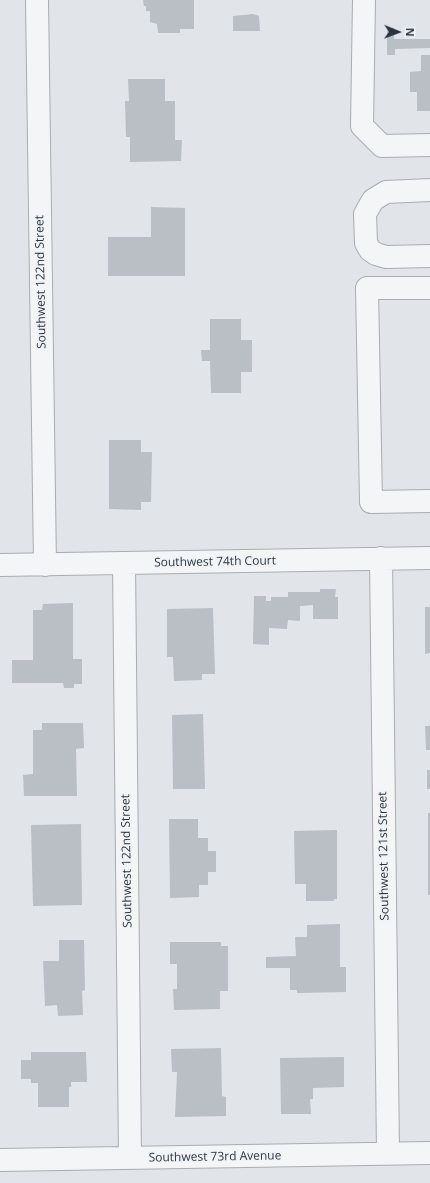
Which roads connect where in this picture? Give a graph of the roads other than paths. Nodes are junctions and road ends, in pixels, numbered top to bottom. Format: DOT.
graph roads {
  1 [pos="37,0"];
  2 [pos="364,0"];
  3 [pos="430,145"];
  4 [pos="430,190"];
  5 [pos="430,256"];
  6 [pos="430,288"];
  7 [pos="430,502"];
  8 [pos="381,558"];
  9 [pos="430,558"];
  10 [pos="124,563"];
  11 [pos="45,564"];
  12 [pos="0,565"];
  13 [pos="388,1153"];
  14 [pos="430,1153"];
  15 [pos="130,1158"];
  16 [pos="0,1160"];
  1 -- 11 [label="street, Southwest 122nd Street"];
  2 -- 3 [label="street"];
  4 -- 5 [label="street"];
  6 -- 7 [label="street"];
  8 -- 9 [label="street, Southwest 74th Court"];
  8 -- 10 [label="street, Southwest 74th Court"];
  8 -- 13 [label="street, Southwest 121st Street"];
  10 -- 11 [label="street, Southwest 74th Court"];
  10 -- 15 [label="street, Southwest 122nd Street"];
  11 -- 12 [label="street, Southwest 74th Court"];
  13 -- 14 [label="street, Southwest 73rd Avenue"];
  13 -- 15 [label="street, Southwest 73rd Avenue"];
  15 -- 16 [label="street, Southwest 73rd Avenue"];
}
